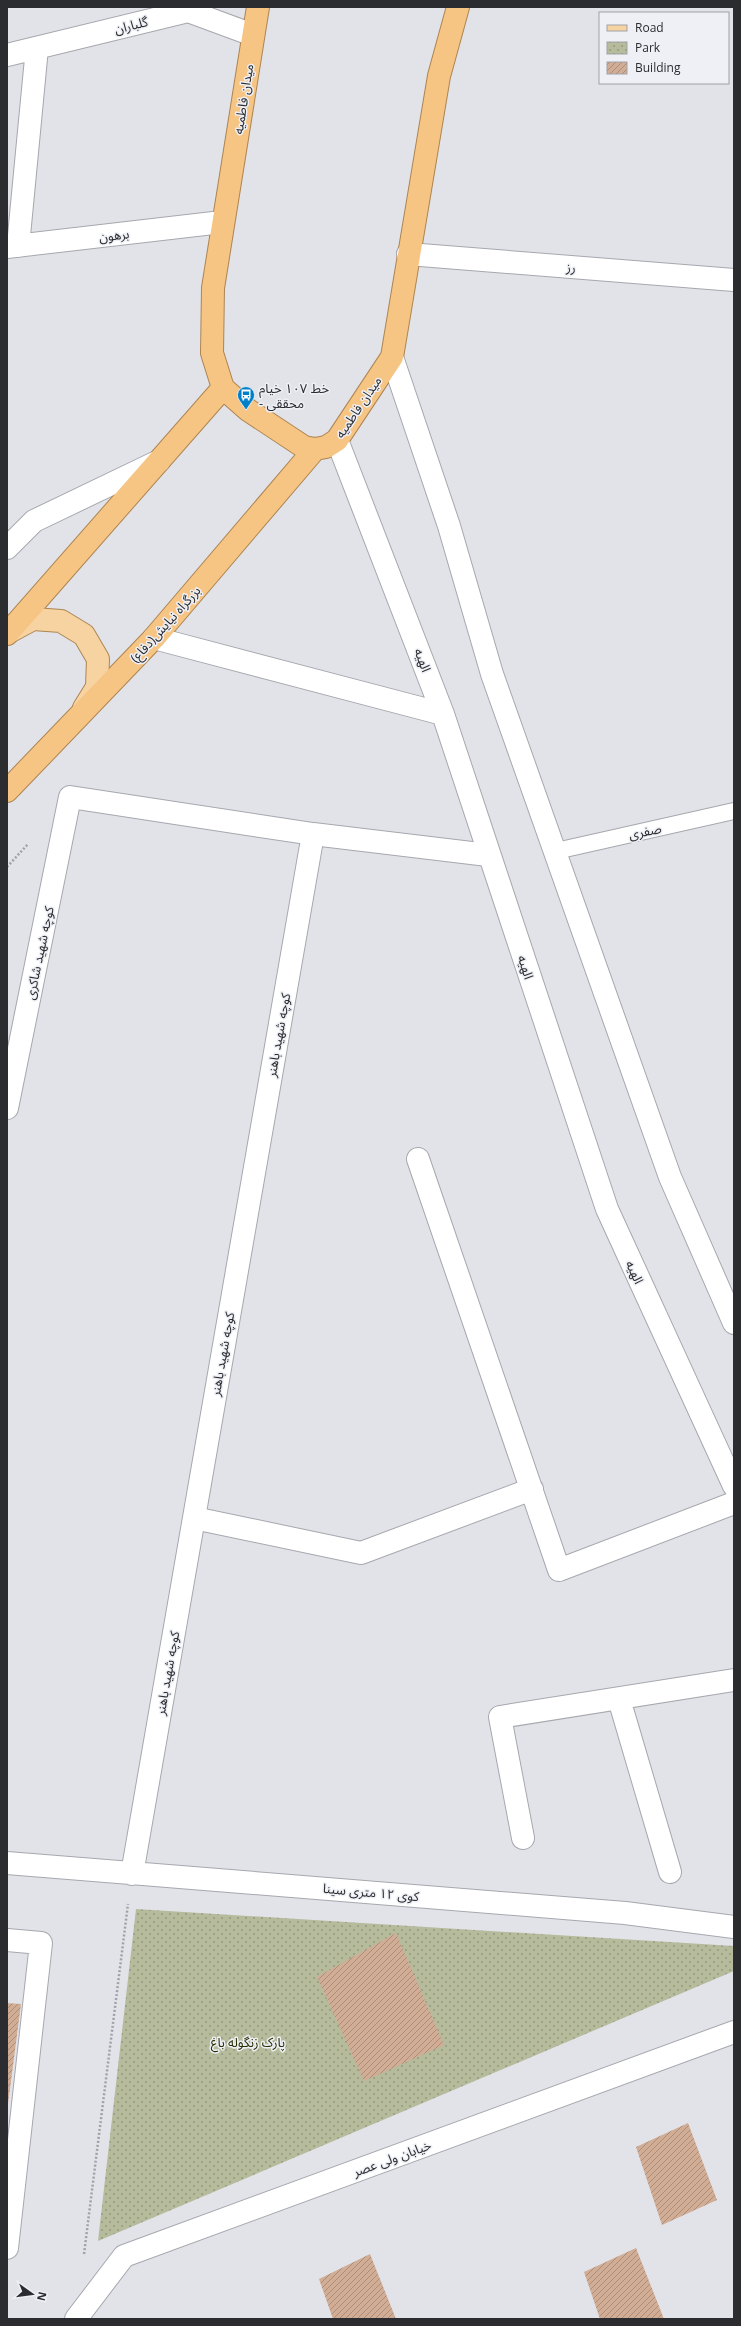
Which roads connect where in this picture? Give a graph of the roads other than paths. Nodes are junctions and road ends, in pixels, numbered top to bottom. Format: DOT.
graph roads {
  1 [pos="258,7"];
  2 [pos="458,7"];
  3 [pos="253,35"];
  4 [pos="37,48"];
  5 [pos="7,55"];
  6 [pos="222,222"];
  7 [pos="12,246"];
  8 [pos="408,254"];
  9 [pos="734,280"];
  10 [pos="392,357"];
  11 [pos="223,388"];
  12 [pos="338,440"];
  13 [pos="315,449"];
  14 [pos="159,461"];
  15 [pos="7,548"];
  16 [pos="8,633"];
  17 [pos="154,638"];
  18 [pos="83,711"];
  19 [pos="443,714"];
  20 [pos="7,791"];
  21 [pos="734,811"];
  22 [pos="312,834"];
  23 [pos="556,851"];
  24 [pos="488,855"];
  25 [pos="7,1108"];
  26 [pos="418,1158"];
  27 [pos="734,1323"];
  28 [pos="734,1486"];
  29 [pos="532,1489"];
  30 [pos="734,1503"];
  31 [pos="194,1518"];
  32 [pos="734,1680"];
  33 [pos="619,1699"];
  34 [pos="523,1838"];
  35 [pos="7,1863"];
  36 [pos="670,1872"];
  37 [pos="132,1874"];
  38 [pos="734,1927"];
  39 [pos="7,1940"];
  40 [pos="734,2032"];
  41 [pos="7,2248"];
  42 [pos="76,2319"];
  1 -- 3 [label="highway, میدان فاطمیه"];
  2 -- 8 [label="highway, میدان فاطمیه"];
  3 -- 4 [label="street, گلباران"];
  3 -- 6 [label="highway, میدان فاطمیه"];
  4 -- 5 [label="street, گلباران"];
  4 -- 7 [label="street"];
  6 -- 7 [label="street, برهون"];
  6 -- 11 [label="highway, میدان فاطمیه"];
  8 -- 9 [label="street, رز"];
  8 -- 10 [label="highway, میدان فاطمیه"];
  10 -- 12 [label="highway, میدان فاطمیه"];
  10 -- 23 [label="street"];
  11 -- 13 [label="highway"];
  11 -- 14 [label="highway"];
  12 -- 13 [label="highway, میدان فاطمیه"];
  12 -- 19 [label="street, الهیه"];
  13 -- 17 [label="highway, بزرگراه نیایش(دفاع)"];
  14 -- 15 [label="street"];
  14 -- 16 [label="highway"];
  16 -- 18 [label="main road"];
  17 -- 18 [label="highway, بزرگراه نیایش(دفاع)"];
  17 -- 19 [label="street"];
  18 -- 20 [label="highway, بزرگراه نیایش(دفاع)"];
  19 -- 24 [label="street, الهیه"];
  21 -- 23 [label="lane, صفری"];
  22 -- 24 [label="street"];
  22 -- 25 [label="street, کوچه شهید شاکری"];
  22 -- 31 [label="street, کوچه شهید باهنر"];
  23 -- 27 [label="street"];
  24 -- 28 [label="street, الهیه"];
  26 -- 29 [label="street"];
  29 -- 30 [label="street"];
  29 -- 31 [label="street"];
  31 -- 37 [label="street, کوچه شهید باهنر"];
  32 -- 33 [label="street"];
  33 -- 34 [label="street"];
  33 -- 36 [label="street"];
  35 -- 37 [label="street, کوی ۱۲ متری سینا"];
  37 -- 38 [label="street, کوی ۱۲ متری سینا"];
  39 -- 41 [label="street"];
  40 -- 42 [label="street, خیابان ولی عصر"];
}
